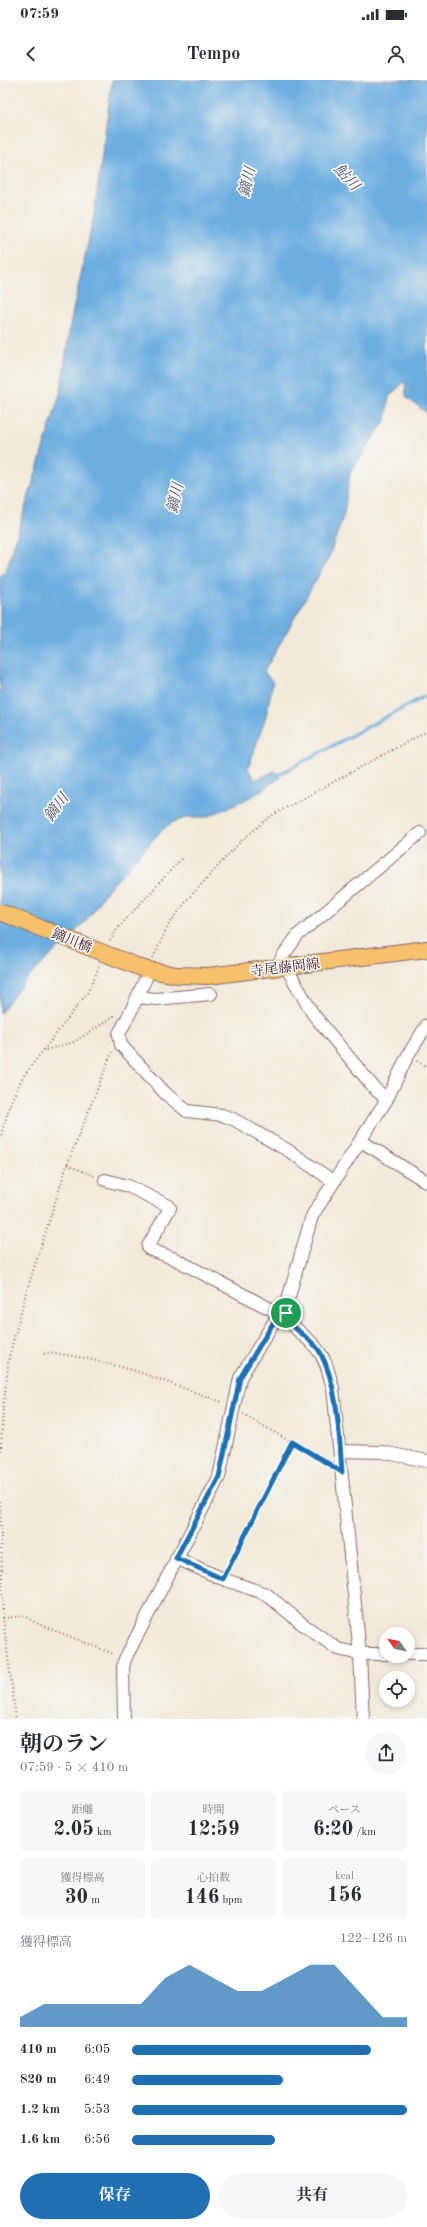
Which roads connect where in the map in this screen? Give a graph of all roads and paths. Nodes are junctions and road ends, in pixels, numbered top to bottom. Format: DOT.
graph roads {
  1 [pos="427,730"];
  2 [pos="420,833"];
  3 [pos="182,858"];
  4 [pos="0,912"];
  5 [pos="109,943"];
  6 [pos="427,949"];
  7 [pos="100,964"];
  8 [pos="283,967"];
  9 [pos="146,970"];
  10 [pos="211,994"];
  11 [pos="138,996"];
  12 [pos="122,1012"];
  13 [pos="427,1025"];
  14 [pos="45,1050"];
  15 [pos="110,1056"];
  16 [pos="387,1099"];
  17 [pos="0,1138"];
  18 [pos="361,1141"];
  19 [pos="68,1166"];
  20 [pos="86,1172"];
  21 [pos="105,1180"];
  22 [pos="333,1181"];
  23 [pos="427,1182"];
  24 [pos="284,1314"];
  25 [pos="44,1354"];
  26 [pos="233,1407"];
  27 [pos="292,1442"];
  28 [pos="340,1451"];
  29 [pos="427,1461"];
  30 [pos="0,1463"];
  31 [pos="342,1472"];
  32 [pos="0,1501"];
  33 [pos="176,1558"];
  34 [pos="223,1579"];
  35 [pos="3,1618"];
  36 [pos="360,1654"];
  37 [pos="379,1654"];
  38 [pos="415,1654"];
  39 [pos="427,1654"];
  40 [pos="125,1659"];
  41 [pos="16,1719"];
  42 [pos="124,1719"];
  43 [pos="362,1719"];
  1 -- 9 [label="path"];
  2 -- 8 [label="street"];
  3 -- 5 [label="path"];
  4 -- 9 [label="main road, 鏑川橋, bridge"];
  6 -- 8 [label="main road, 寺尾藤岡線"];
  7 -- 14 [label="path"];
  8 -- 9 [label="main road, 寺尾藤岡線"];
  8 -- 16 [label="street"];
  9 -- 11 [label="street"];
  10 -- 11 [label="street"];
  11 -- 22 [label="street"];
  12 -- 14 [label="path"];
  13 -- 16 [label="street"];
  14 -- 17 [label="path"];
  15 -- 19 [label="path"];
  16 -- 18 [label="street"];
  18 -- 22 [label="street"];
  18 -- 23 [label="street"];
  19 -- 20 [label="path"];
  19 -- 30 [label="path"];
  21 -- 24 [label="street"];
  22 -- 24 [label="street"];
  24 -- 26 [label="street"];
  24 -- 28 [label="street"];
  25 -- 26 [label="path"];
  26 -- 27 [label="path"];
  26 -- 33 [label="street"];
  27 -- 31 [label="path"];
  27 -- 34 [label="path"];
  28 -- 29 [label="street"];
  28 -- 31 [label="street"];
  31 -- 36 [label="street"];
  32 -- 35 [label="path"];
  33 -- 34 [label="street"];
  33 -- 40 [label="street"];
  34 -- 36 [label="street"];
  35 -- 40 [label="path"];
  35 -- 41 [label="path"];
  36 -- 37 [label="street"];
  36 -- 43 [label="street"];
  38 -- 39 [label="street"];
  40 -- 42 [label="street"];
}
